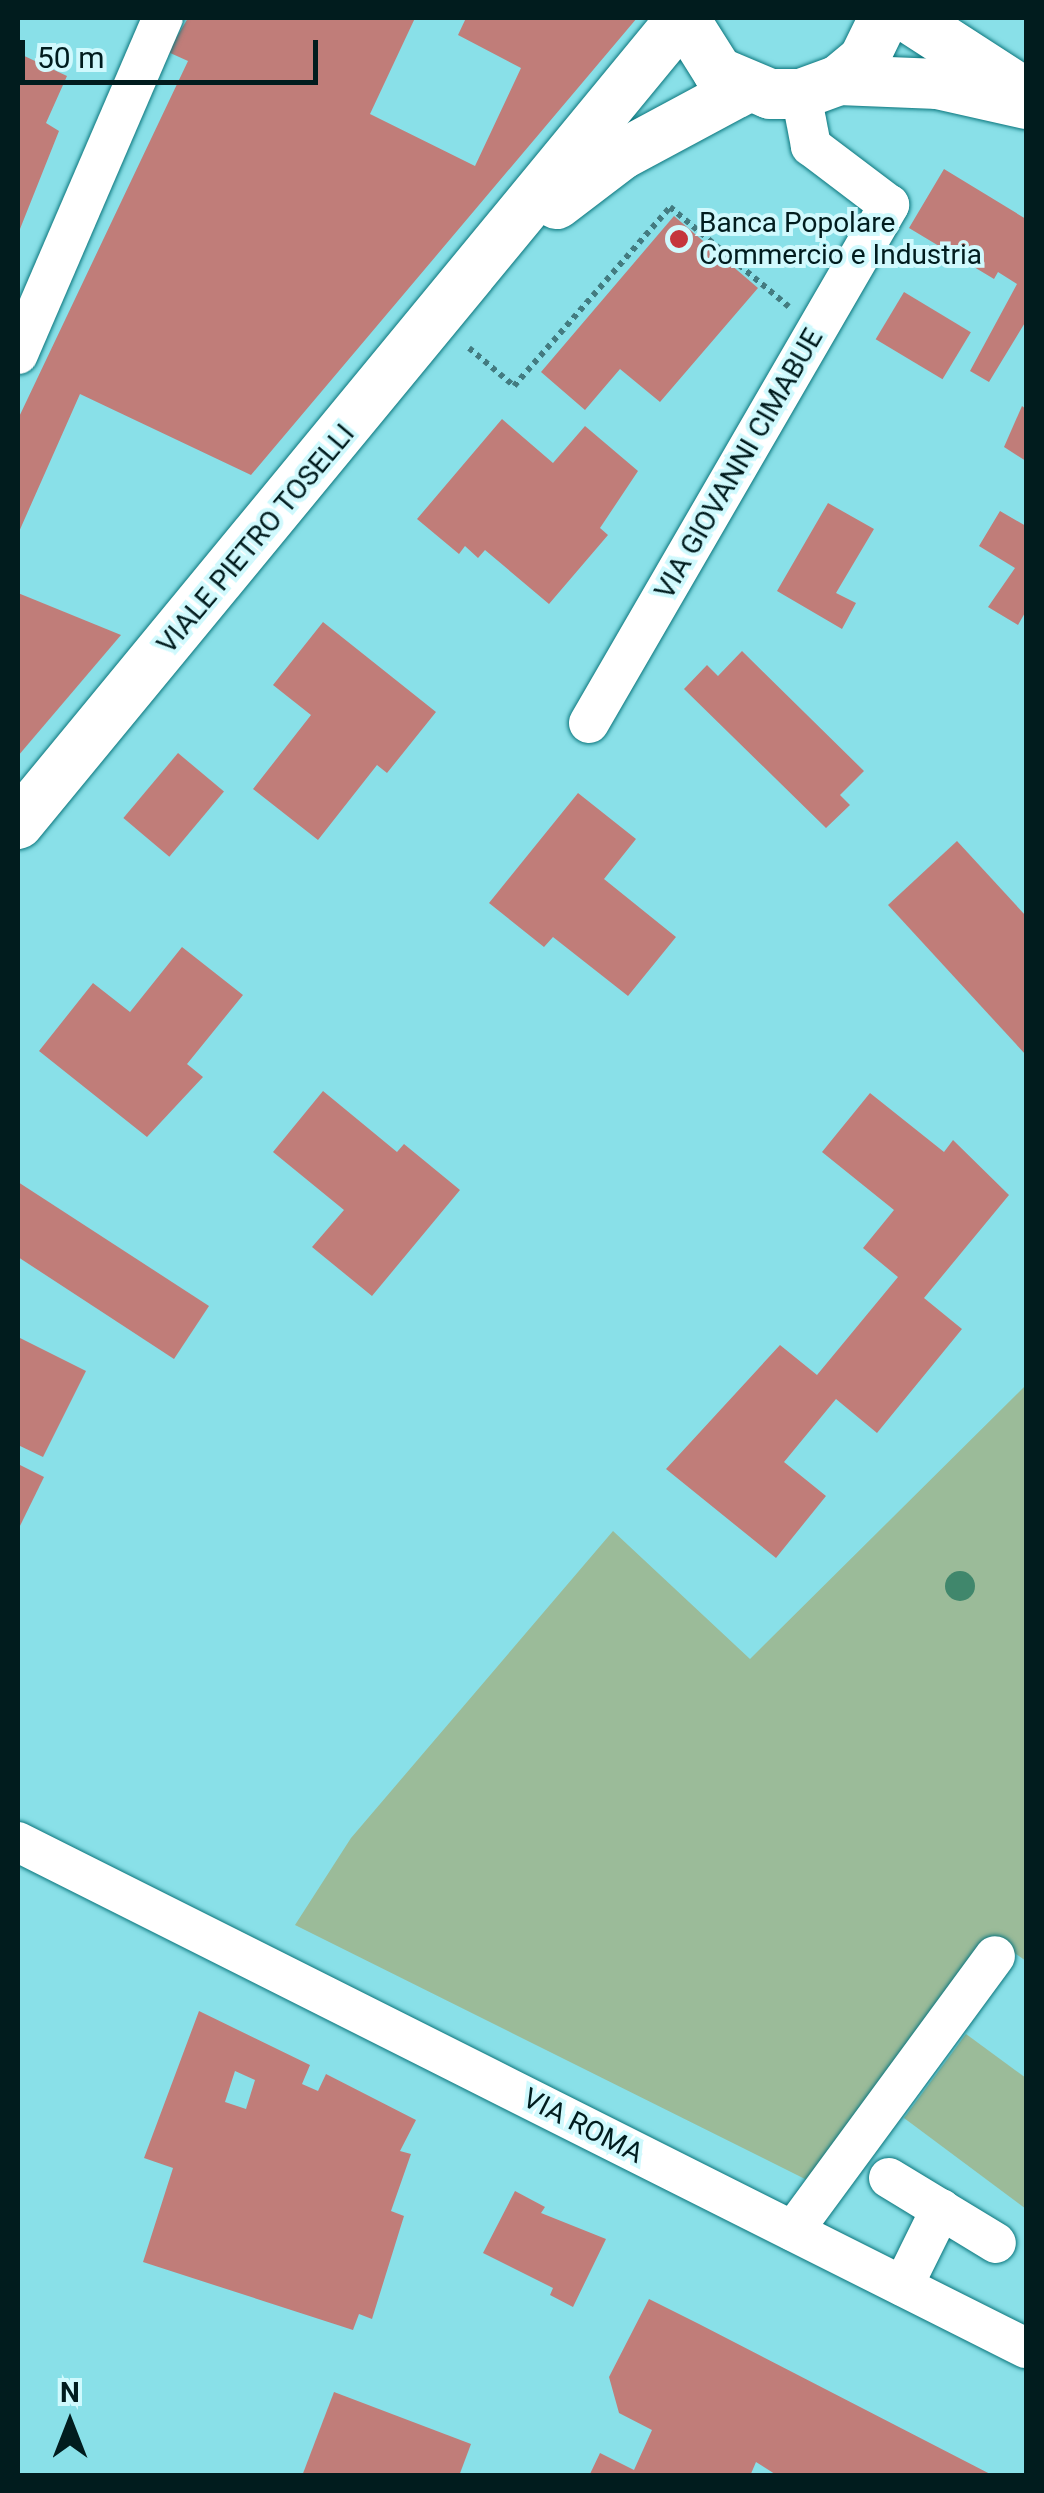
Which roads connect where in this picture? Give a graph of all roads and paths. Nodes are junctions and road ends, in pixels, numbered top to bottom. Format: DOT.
graph roads {
  1 [pos="163,18"];
  2 [pos="683,18"];
  3 [pos="884,18"];
  4 [pos="910,18"];
  5 [pos="820,87"];
  6 [pos="746,88"];
  7 [pos="1026,93"];
  8 [pos="1026,104"];
  9 [pos="494,253"];
  10 [pos="28,296"];
  11 [pos="437,321"];
  12 [pos="816,331"];
  13 [pos="18,354"];
  14 [pos="589,723"];
  15 [pos="18,824"];
  16 [pos="18,1842"];
  17 [pos="995,1956"];
  18 [pos="889,2178"];
  19 [pos="941,2209"];
  20 [pos="793,2230"];
  21 [pos="996,2242"];
  22 [pos="903,2286"];
  23 [pos="1026,2348"];
  1 -- 10 [label="street"];
  2 -- 6 [label="main road"];
  2 -- 9 [label="main road, VIALE PIETRO TOSELLI"];
  3 -- 5 [label="main road"];
  4 -- 7 [label="main road"];
  5 -- 6 [label="main road"];
  5 -- 8 [label="main road"];
  5 -- 12 [label="street, VIA GIOVANNI CIMABUE"];
  6 -- 9 [label="main road, VIALE PIETRO TOSELLI"];
  9 -- 11 [label="main road, VIALE PIETRO TOSELLI"];
  10 -- 13 [label="street"];
  11 -- 12 [label="path"];
  11 -- 15 [label="main road, VIALE PIETRO TOSELLI"];
  12 -- 14 [label="street, VIA GIOVANNI CIMABUE"];
  16 -- 20 [label="street, VIA ROMA"];
  17 -- 20 [label="street"];
  18 -- 19 [label="street"];
  19 -- 21 [label="street"];
  19 -- 22 [label="street"];
  20 -- 22 [label="street, VIA ROMA"];
  22 -- 23 [label="street, VIA ROMA"];
}
